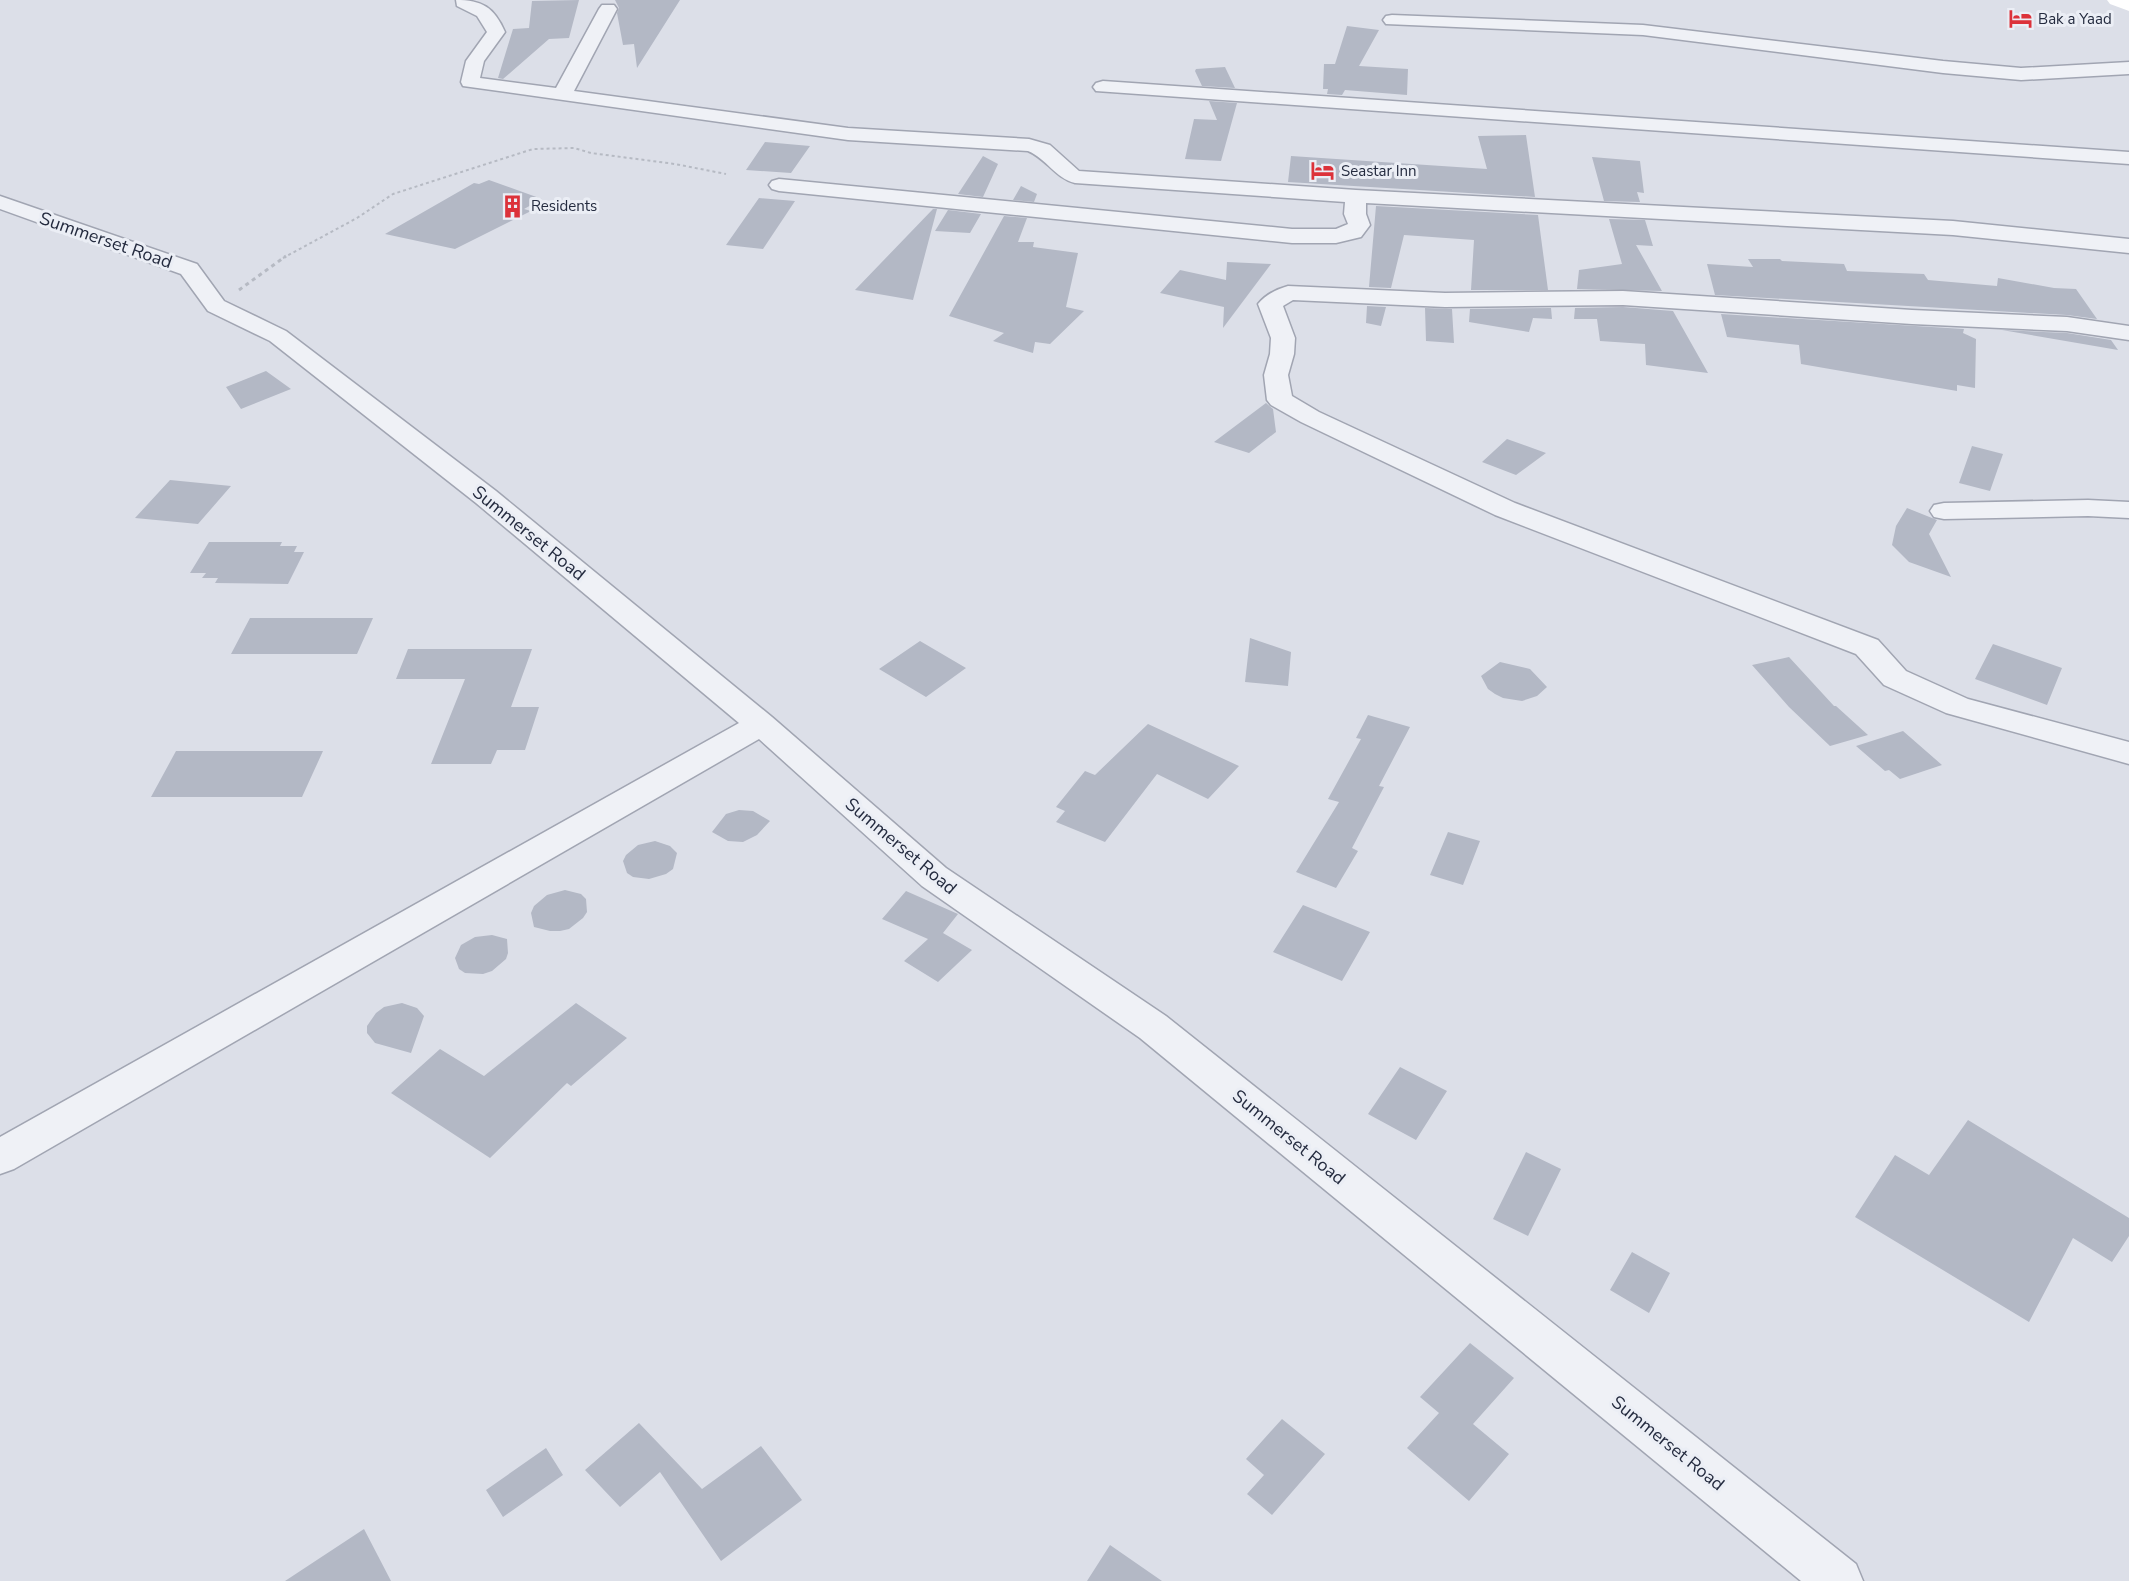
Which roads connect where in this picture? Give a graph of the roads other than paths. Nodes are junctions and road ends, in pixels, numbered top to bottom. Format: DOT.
graph roads {
  1 [pos="465,0"];
  2 [pos="2116,0"];
  3 [pos="2129,6"];
  4 [pos="608,9"];
  5 [pos="1392,20"];
  6 [pos="2129,68"];
  7 [pos="1103,87"];
  8 [pos="562,93"];
  9 [pos="2129,158"];
  10 [pos="779,185"];
  11 [pos="1356,196"];
  12 [pos="0,202"];
  13 [pos="2129,246"];
  14 [pos="2129,333"];
  15 [pos="2129,510"];
  16 [pos="1944,511"];
  17 [pos="761,724"];
  18 [pos="2129,753"];
  19 [pos="0,1157"];
  20 [pos="1839,1581"];
  1 -- 8 [label="street"];
  2 -- 3 [label="main road"];
  4 -- 8 [label="street"];
  5 -- 6 [label="street"];
  7 -- 9 [label="street"];
  8 -- 11 [label="street"];
  10 -- 11 [label="street"];
  11 -- 13 [label="street"];
  12 -- 17 [label="street, Summerset Road"];
  14 -- 18 [label="street"];
  15 -- 16 [label="street"];
  17 -- 19 [label="street"];
  17 -- 20 [label="street, Summerset Road"];
}
